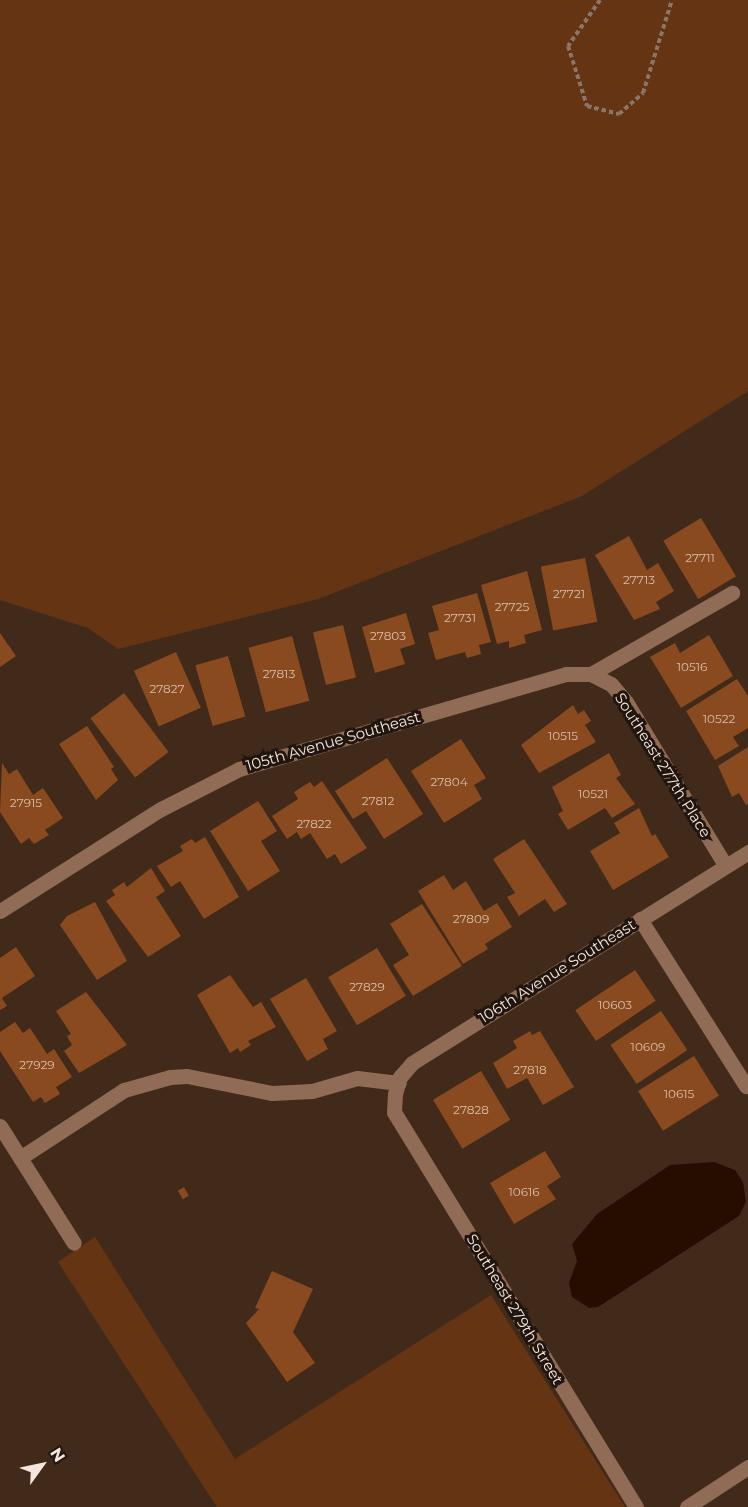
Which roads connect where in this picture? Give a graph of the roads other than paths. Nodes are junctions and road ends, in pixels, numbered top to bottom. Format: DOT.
graph roads {
  1 [pos="732,593"];
  2 [pos="591,674"];
  3 [pos="748,852"];
  4 [pos="725,866"];
  5 [pos="0,911"];
  6 [pos="640,920"];
  7 [pos="399,1083"];
  8 [pos="746,1086"];
  9 [pos="394,1112"];
  10 [pos="0,1126"];
  11 [pos="20,1158"];
  12 [pos="74,1243"];
  13 [pos="748,1467"];
  14 [pos="636,1507"];
  15 [pos="687,1507"];
  1 -- 2 [label="street"];
  2 -- 4 [label="street, Southeast 277th Place"];
  2 -- 5 [label="street, 105th Avenue Southeast"];
  3 -- 4 [label="street, 106th Avenue Southeast"];
  4 -- 6 [label="street, 106th Avenue Southeast"];
  6 -- 7 [label="street, 106th Avenue Southeast"];
  6 -- 8 [label="street"];
  7 -- 9 [label="street, 106th Avenue Southeast"];
  7 -- 11 [label="street"];
  9 -- 14 [label="street, Southeast 279th Street"];
  10 -- 11 [label="street"];
  11 -- 12 [label="street"];
  13 -- 15 [label="street"];
}
